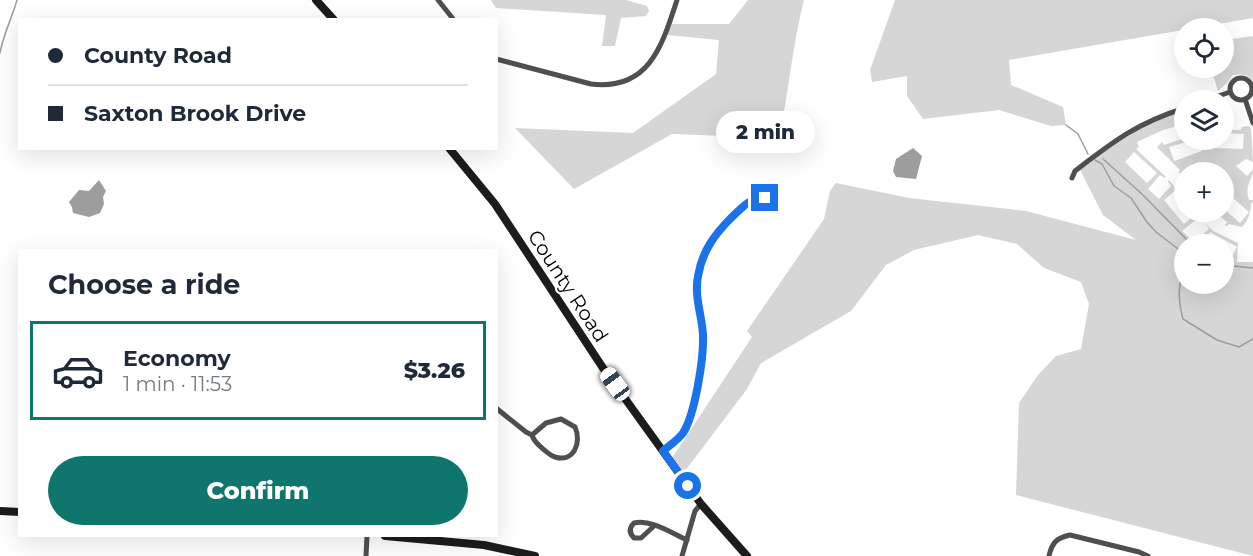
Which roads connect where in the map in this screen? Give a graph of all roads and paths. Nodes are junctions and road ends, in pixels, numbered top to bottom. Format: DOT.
graph roads {
  1 [pos="316,0"];
  2 [pos="438,0"];
  3 [pos="677,0"];
  4 [pos="332,18"];
  5 [pos="452,18"];
  6 [pos="498,60"];
  7 [pos="1230,90"];
  8 [pos="1234,97"];
  9 [pos="1245,99"];
  10 [pos="1174,112"];
  11 [pos="1253,123"];
  12 [pos="451,150"];
  13 [pos="1072,178"];
  14 [pos="765,198"];
  15 [pos="498,410"];
  16 [pos="532,435"];
  17 [pos="663,451"];
  18 [pos="701,504"];
  19 [pos="0,511"];
  20 [pos="18,512"];
  21 [pos="654,525"];
  22 [pos="367,537"];
  23 [pos="412,537"];
  24 [pos="439,538"];
  25 [pos="687,540"];
  26 [pos="366,556"];
  27 [pos="535,556"];
  28 [pos="682,556"];
  29 [pos="747,556"];
  30 [pos="1049,556"];
  31 [pos="1148,556"];
  1 -- 4 [label="street"];
  2 -- 5 [label="street"];
  3 -- 6 [label="street"];
  7 -- 9 [label="street"];
  8 -- 9 [label="street"];
  9 -- 11 [label="street"];
  10 -- 13 [label="street"];
  12 -- 17 [label="street, County Road"];
  14 -- 17 [label="street"];
  15 -- 16 [label="street"];
  16 -- 16 [label="street"];
  17 -- 18 [label="street, County Road"];
  18 -- 25 [label="street"];
  18 -- 29 [label="street, County Road"];
  19 -- 20 [label="street"];
  21 -- 25 [label="street"];
  22 -- 26 [label="street"];
  23 -- 24 [label="street"];
  24 -- 27 [label="street"];
  25 -- 28 [label="street"];
  30 -- 31 [label="street"];
}
